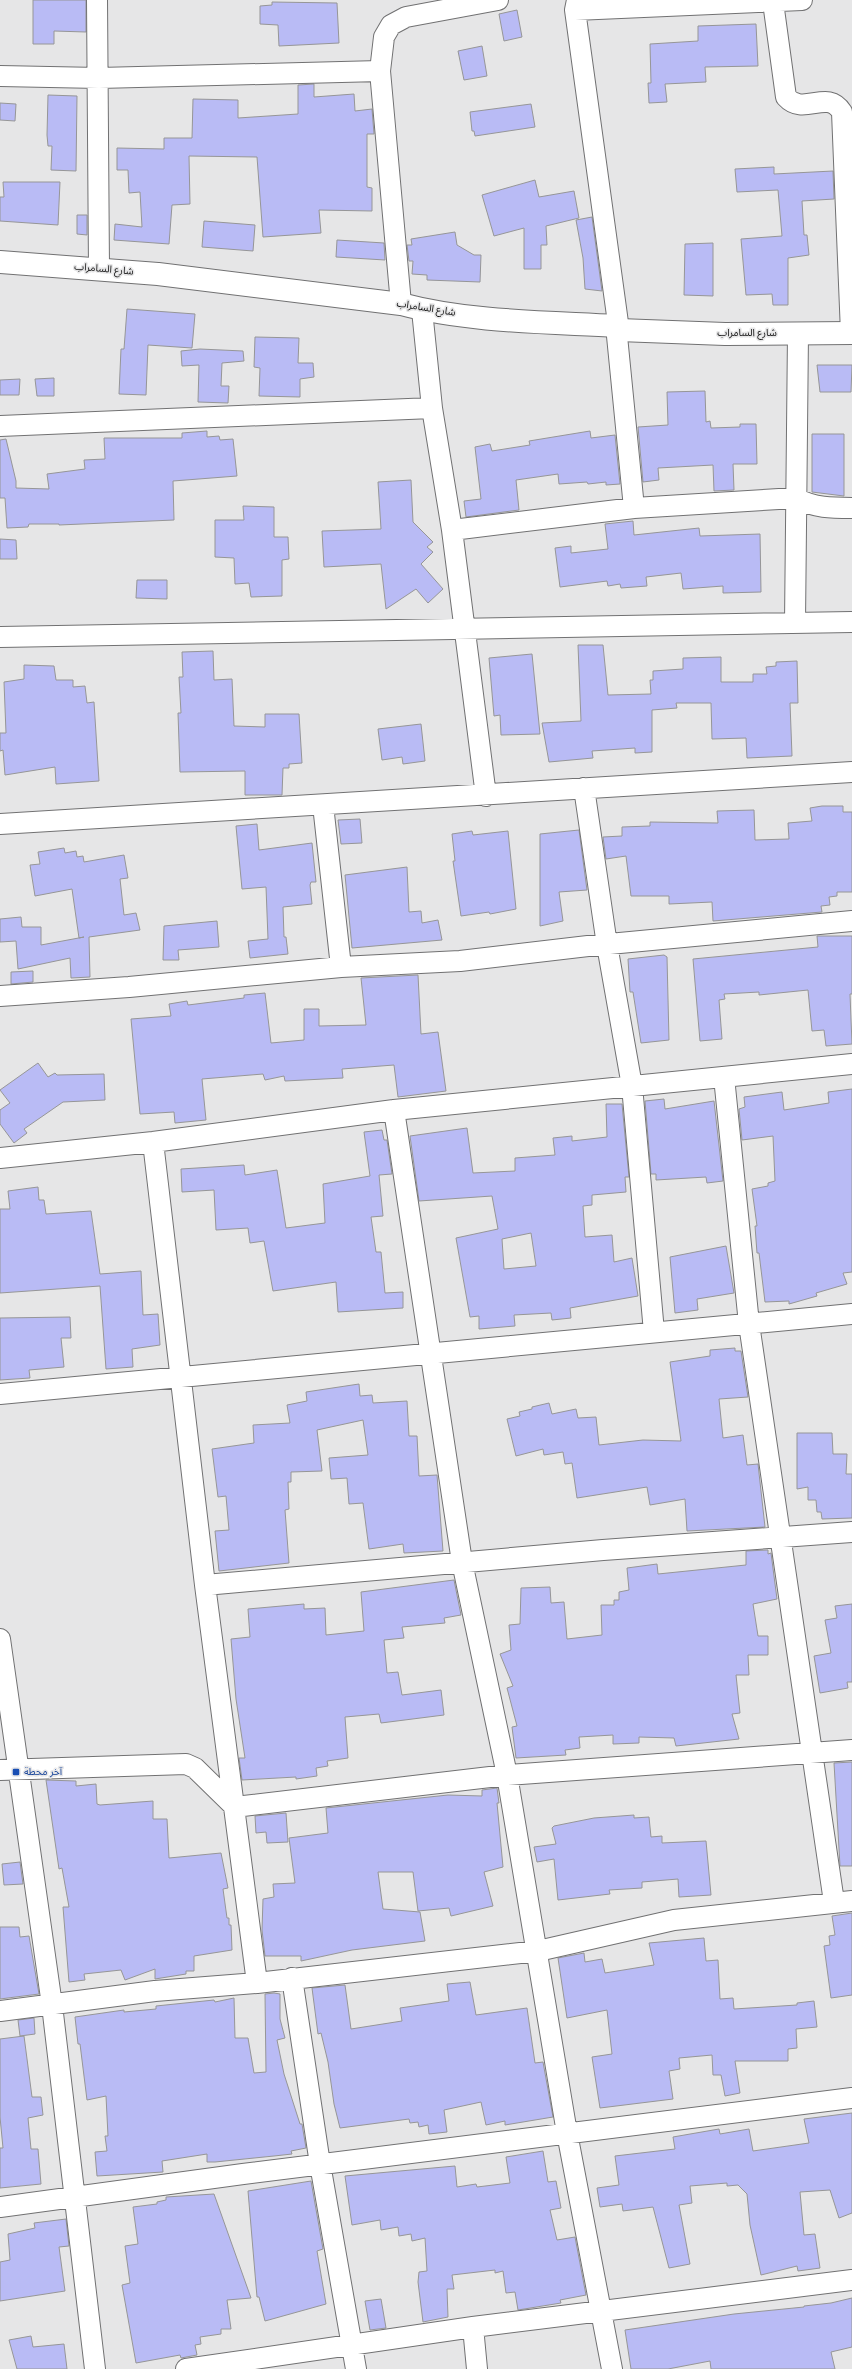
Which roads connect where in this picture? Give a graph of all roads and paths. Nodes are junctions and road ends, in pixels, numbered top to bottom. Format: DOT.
graph roads {
  1 [pos="97,0"];
  2 [pos="498,0"];
  3 [pos="802,0"];
  4 [pos="773,2"];
  5 [pos="576,5"];
  6 [pos="380,71"];
  7 [pos="0,76"];
  8 [pos="99,78"];
  9 [pos="848,214"];
  10 [pos="0,262"];
  11 [pos="99,268"];
  12 [pos="401,304"];
  13 [pos="422,310"];
  14 [pos="618,328"];
  15 [pos="798,333"];
  16 [pos="852,334"];
  17 [pos="432,408"];
  18 [pos="0,426"];
  19 [pos="796,498"];
  20 [pos="634,508"];
  21 [pos="852,508"];
  22 [pos="452,530"];
  23 [pos="852,622"];
  24 [pos="795,623"];
  25 [pos="464,630"];
  26 [pos="0,637"];
  27 [pos="852,772"];
  28 [pos="584,788"];
  29 [pos="486,796"];
  30 [pos="323,805"];
  31 [pos="0,824"];
  32 [pos="852,921"];
  33 [pos="607,944"];
  34 [pos="341,967"];
  35 [pos="0,996"];
  36 [pos="852,1064"];
  37 [pos="724,1077"];
  38 [pos="632,1086"];
  39 [pos="394,1110"];
  40 [pos="153,1142"];
  41 [pos="0,1158"];
  42 [pos="852,1314"];
  43 [pos="749,1324"];
  44 [pos="654,1332"];
  45 [pos="431,1354"];
  46 [pos="182,1376"];
  47 [pos="0,1394"];
  48 [pos="852,1532"];
  49 [pos="780,1537"];
  50 [pos="462,1562"];
  51 [pos="206,1585"];
  52 [pos="0,1639"];
  53 [pos="852,1750"];
  54 [pos="811,1754"];
  55 [pos="9,1769"];
  56 [pos="507,1776"];
  57 [pos="236,1807"];
  58 [pos="843,1901"];
  59 [pos="538,1951"];
  60 [pos="292,1978"];
  61 [pos="257,1983"];
  62 [pos="52,2005"];
  63 [pos="0,2011"];
  64 [pos="852,2098"];
  65 [pos="567,2134"];
  66 [pos="320,2164"];
  67 [pos="73,2197"];
  68 [pos="0,2207"];
  69 [pos="852,2280"];
  70 [pos="600,2310"];
  71 [pos="473,2328"];
  72 [pos="352,2345"];
  73 [pos="95,2369"];
  74 [pos="186,2369"];
  75 [pos="356,2369"];
  76 [pos="477,2369"];
  77 [pos="612,2369"];
  1 -- 8 [label="street"];
  2 -- 6 [label="street"];
  3 -- 4 [label="street"];
  4 -- 5 [label="street"];
  4 -- 9 [label="street"];
  5 -- 14 [label="street"];
  6 -- 8 [label="street"];
  6 -- 12 [label="street"];
  7 -- 8 [label="street"];
  8 -- 11 [label="street"];
  9 -- 16 [label="street"];
  10 -- 11 [label="street, شارع السامراب"];
  11 -- 12 [label="street, شارع السامراب"];
  12 -- 13 [label="street, شارع السامراب"];
  13 -- 14 [label="street, شارع السامراب"];
  13 -- 17 [label="street"];
  14 -- 15 [label="street, شارع السامراب"];
  14 -- 20 [label="street"];
  15 -- 16 [label="street, شارع السامراب"];
  15 -- 19 [label="street"];
  17 -- 18 [label="street"];
  17 -- 22 [label="street"];
  19 -- 20 [label="street"];
  19 -- 21 [label="street"];
  19 -- 24 [label="street"];
  20 -- 22 [label="street"];
  22 -- 25 [label="street"];
  23 -- 24 [label="street"];
  24 -- 25 [label="street"];
  25 -- 26 [label="street"];
  25 -- 29 [label="street"];
  27 -- 28 [label="street"];
  28 -- 29 [label="street"];
  28 -- 33 [label="street"];
  29 -- 30 [label="street"];
  30 -- 31 [label="street"];
  30 -- 34 [label="street"];
  32 -- 33 [label="street"];
  33 -- 34 [label="street"];
  33 -- 38 [label="street"];
  34 -- 35 [label="street"];
  36 -- 37 [label="street"];
  37 -- 38 [label="street"];
  37 -- 43 [label="street"];
  38 -- 39 [label="street"];
  38 -- 44 [label="street"];
  39 -- 40 [label="street"];
  39 -- 45 [label="street"];
  40 -- 41 [label="street"];
  40 -- 46 [label="street"];
  42 -- 43 [label="street"];
  43 -- 44 [label="street"];
  43 -- 49 [label="street"];
  44 -- 45 [label="street"];
  45 -- 46 [label="street"];
  45 -- 50 [label="street"];
  46 -- 47 [label="street"];
  46 -- 51 [label="street"];
  48 -- 49 [label="street"];
  49 -- 50 [label="street"];
  49 -- 54 [label="street"];
  50 -- 51 [label="street"];
  50 -- 56 [label="street"];
  51 -- 57 [label="street"];
  52 -- 55 [label="street"];
  53 -- 54 [label="street"];
  54 -- 56 [label="street"];
  54 -- 58 [label="street"];
  55 -- 57 [label="street"];
  55 -- 62 [label="street"];
  56 -- 57 [label="street"];
  56 -- 59 [label="street"];
  57 -- 61 [label="street"];
  58 -- 59 [label="street"];
  59 -- 60 [label="street"];
  59 -- 65 [label="street"];
  60 -- 61 [label="street"];
  60 -- 66 [label="street"];
  61 -- 62 [label="street"];
  62 -- 63 [label="street"];
  62 -- 67 [label="street"];
  64 -- 65 [label="street"];
  65 -- 66 [label="street"];
  65 -- 70 [label="street"];
  66 -- 67 [label="street"];
  66 -- 72 [label="street"];
  67 -- 68 [label="street"];
  67 -- 73 [label="street"];
  69 -- 70 [label="street"];
  70 -- 71 [label="street"];
  70 -- 77 [label="street"];
  71 -- 72 [label="street"];
  71 -- 76 [label="street"];
  72 -- 74 [label="street"];
  72 -- 75 [label="street"];
}
